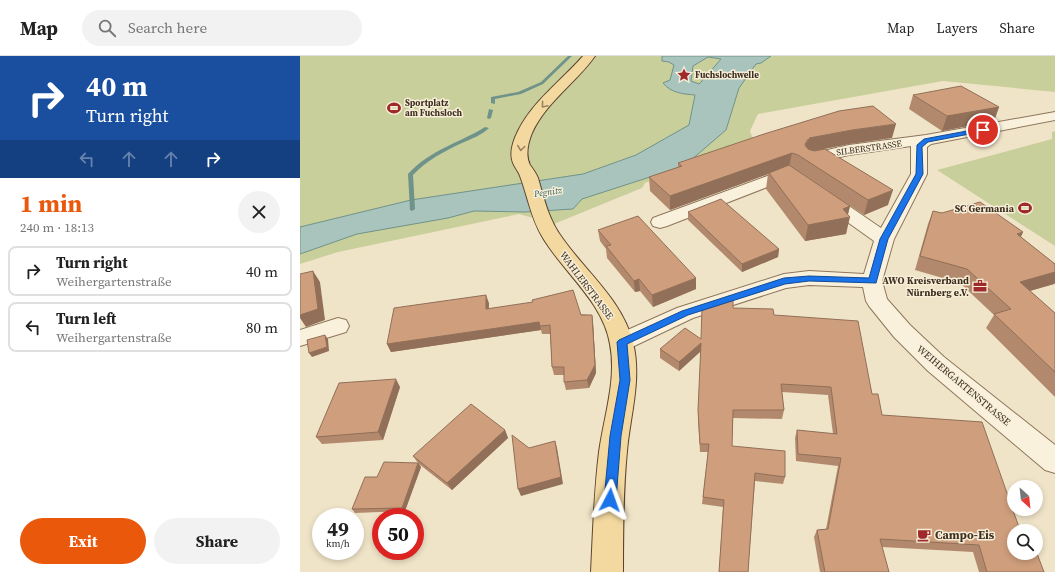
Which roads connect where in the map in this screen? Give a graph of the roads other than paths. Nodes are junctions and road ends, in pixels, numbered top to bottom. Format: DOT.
graph roads {
  1 [pos="584,62"];
  2 [pos="1055,116"];
  3 [pos="549,119"];
  4 [pos="926,140"];
  5 [pos="536,141"];
  6 [pos="812,158"];
  7 [pos="527,172"];
  8 [pos="660,222"];
  9 [pos="884,239"];
  10 [pos="872,281"];
  11 [pos="338,326"];
  12 [pos="300,338"];
  13 [pos="622,342"];
  14 [pos="1055,460"];
  15 [pos="607,572"];
  1 -- 3 [label="main road"];
  1 -- 7 [label="main road, WAHLERSTRASSE, one-way"];
  2 -- 4 [label="street"];
  4 -- 6 [label="street, SILBERSTRASSE"];
  4 -- 9 [label="street"];
  5 -- 7 [label="main road"];
  7 -- 13 [label="main road, WAHLERSTRASSE"];
  8 -- 9 [label="street"];
  9 -- 10 [label="street"];
  10 -- 13 [label="street"];
  10 -- 14 [label="street, WEIHERGARTENSTRASSE"];
  11 -- 12 [label="street"];
  13 -- 15 [label="main road, WAHLERSTRASSE"];
}
